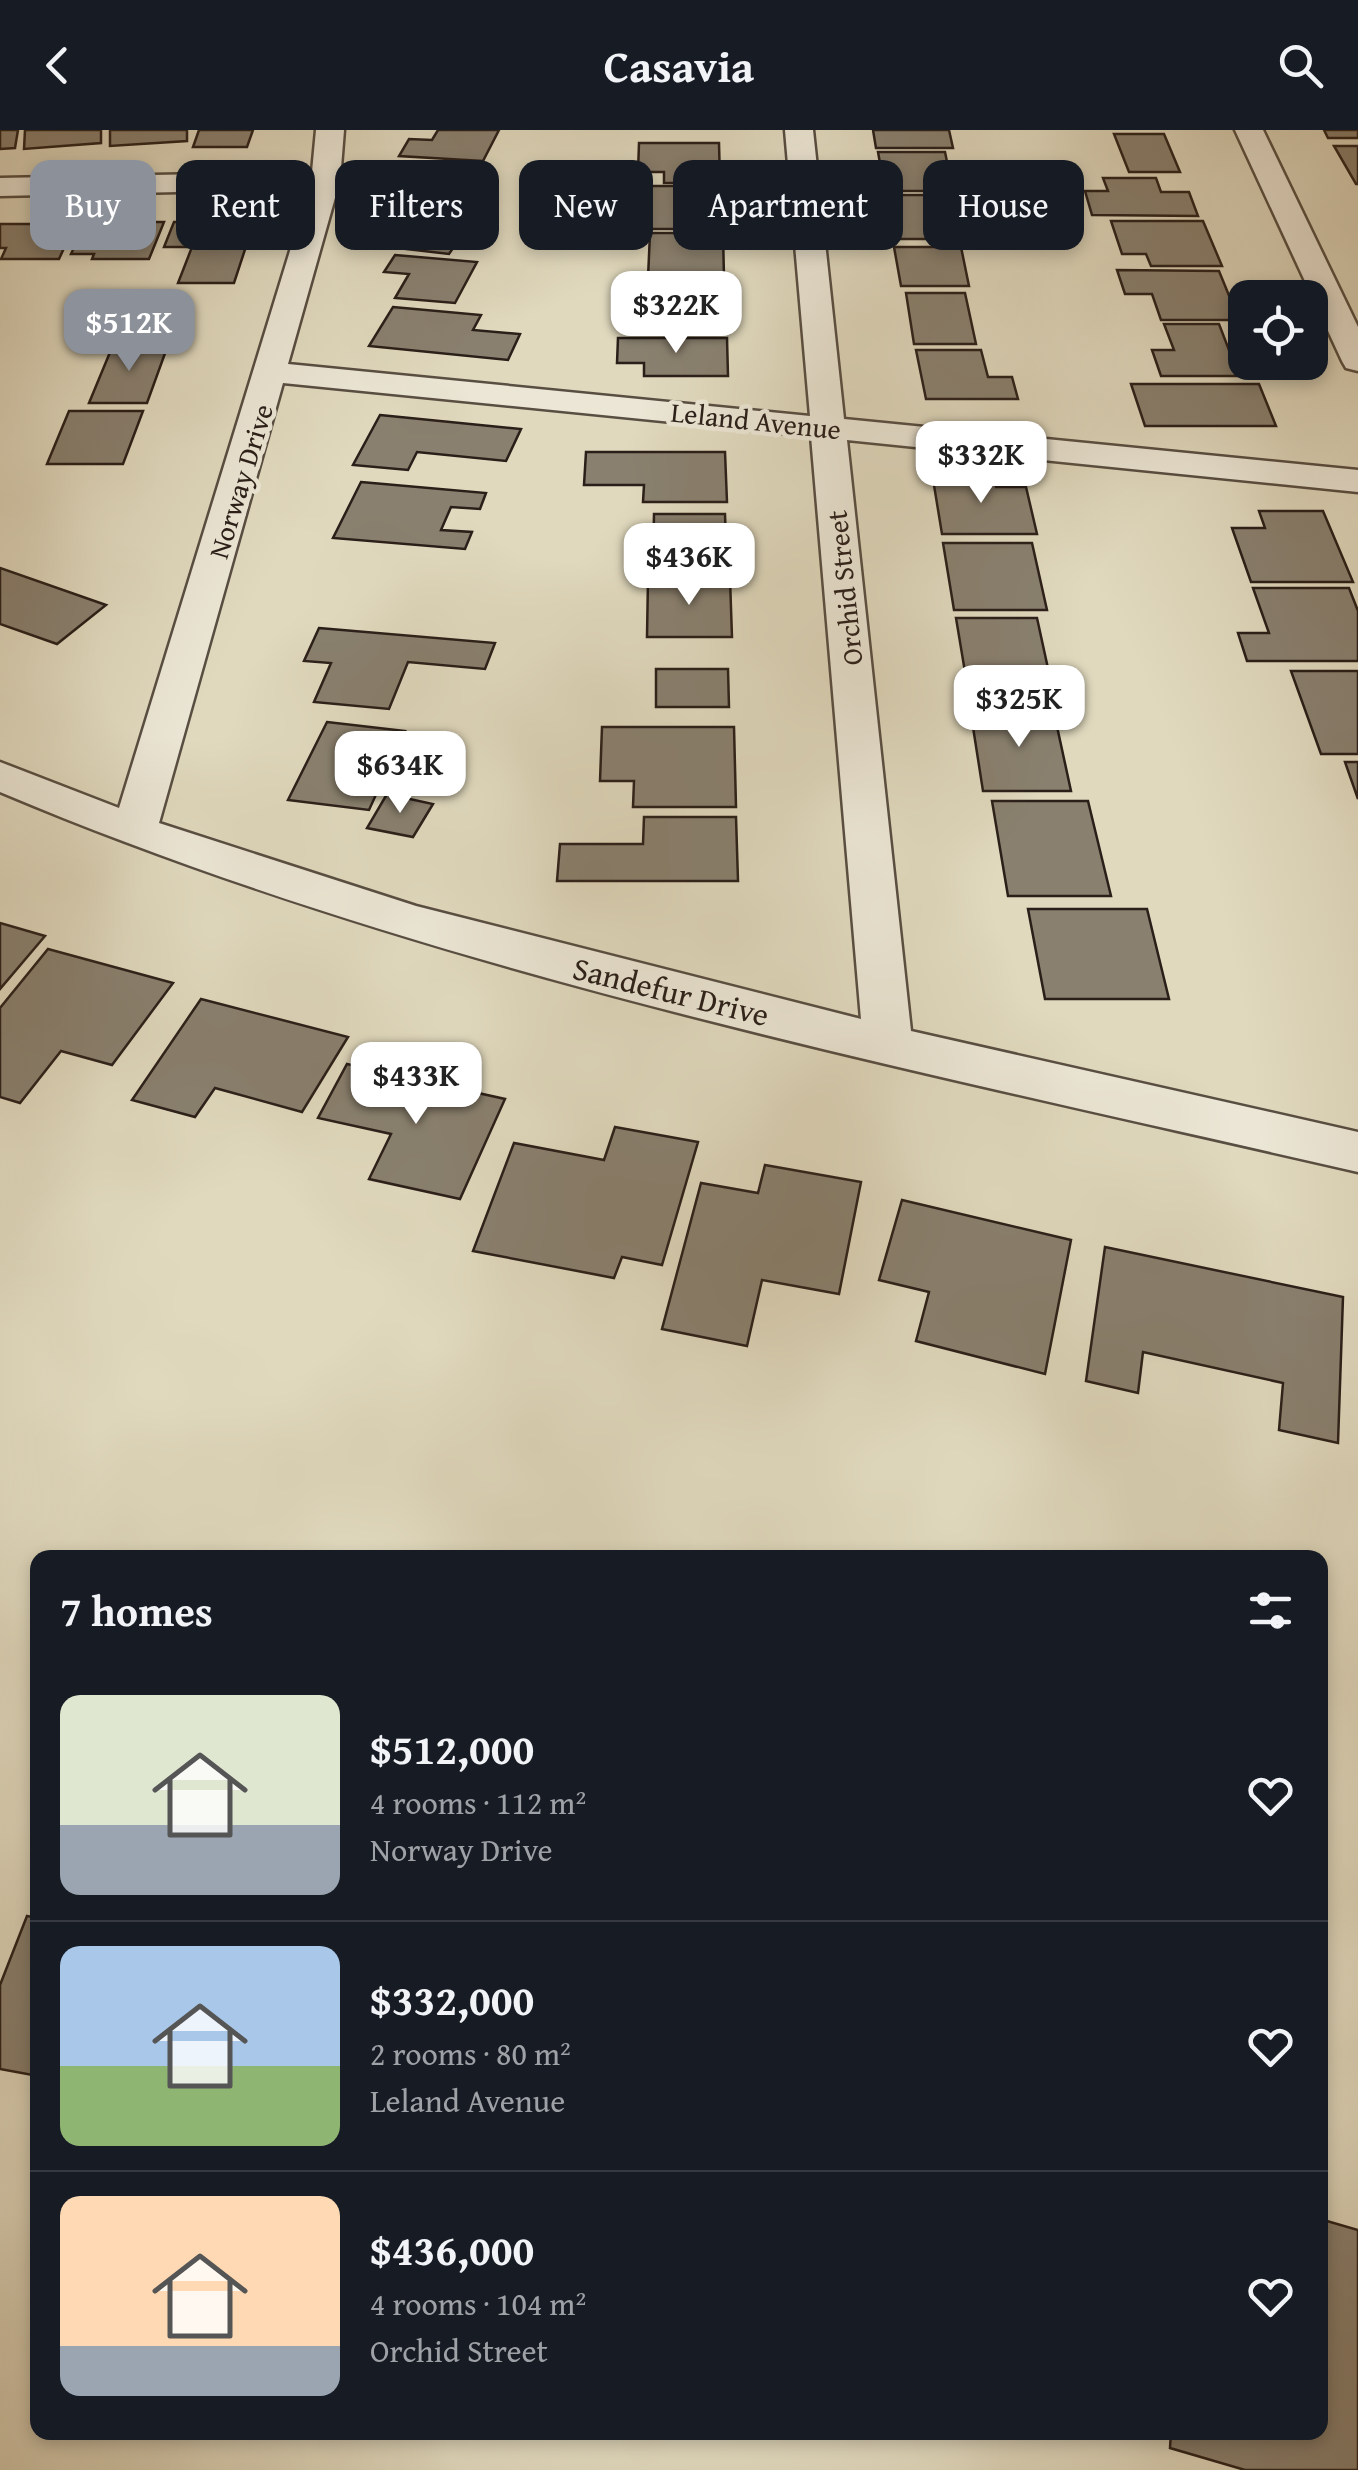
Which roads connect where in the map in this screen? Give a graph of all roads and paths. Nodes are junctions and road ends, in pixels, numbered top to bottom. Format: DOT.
graph roads {
  1 [pos="330,130"];
  2 [pos="799,130"];
  3 [pos="1250,130"];
  4 [pos="326,180"];
  5 [pos="0,187"];
  6 [pos="1358,361"];
  7 [pos="273,372"];
  8 [pos="828,427"];
  9 [pos="1358,481"];
  10 [pos="0,776"];
  11 [pos="135,830"];
  12 [pos="888,1046"];
  13 [pos="1358,1152"];
  1 -- 4 [label="street, Norway Drive"];
  2 -- 8 [label="street, Orchid Street"];
  3 -- 6 [label="street"];
  4 -- 5 [label="street"];
  4 -- 7 [label="street, Norway Drive"];
  7 -- 8 [label="street, Leland Avenue"];
  7 -- 11 [label="street, Norway Drive"];
  8 -- 9 [label="street, Leland Avenue"];
  8 -- 12 [label="street, Orchid Street"];
  10 -- 11 [label="street, Sandefur Drive"];
  11 -- 12 [label="street, Sandefur Drive"];
  12 -- 13 [label="street, Sandefur Drive"];
}
